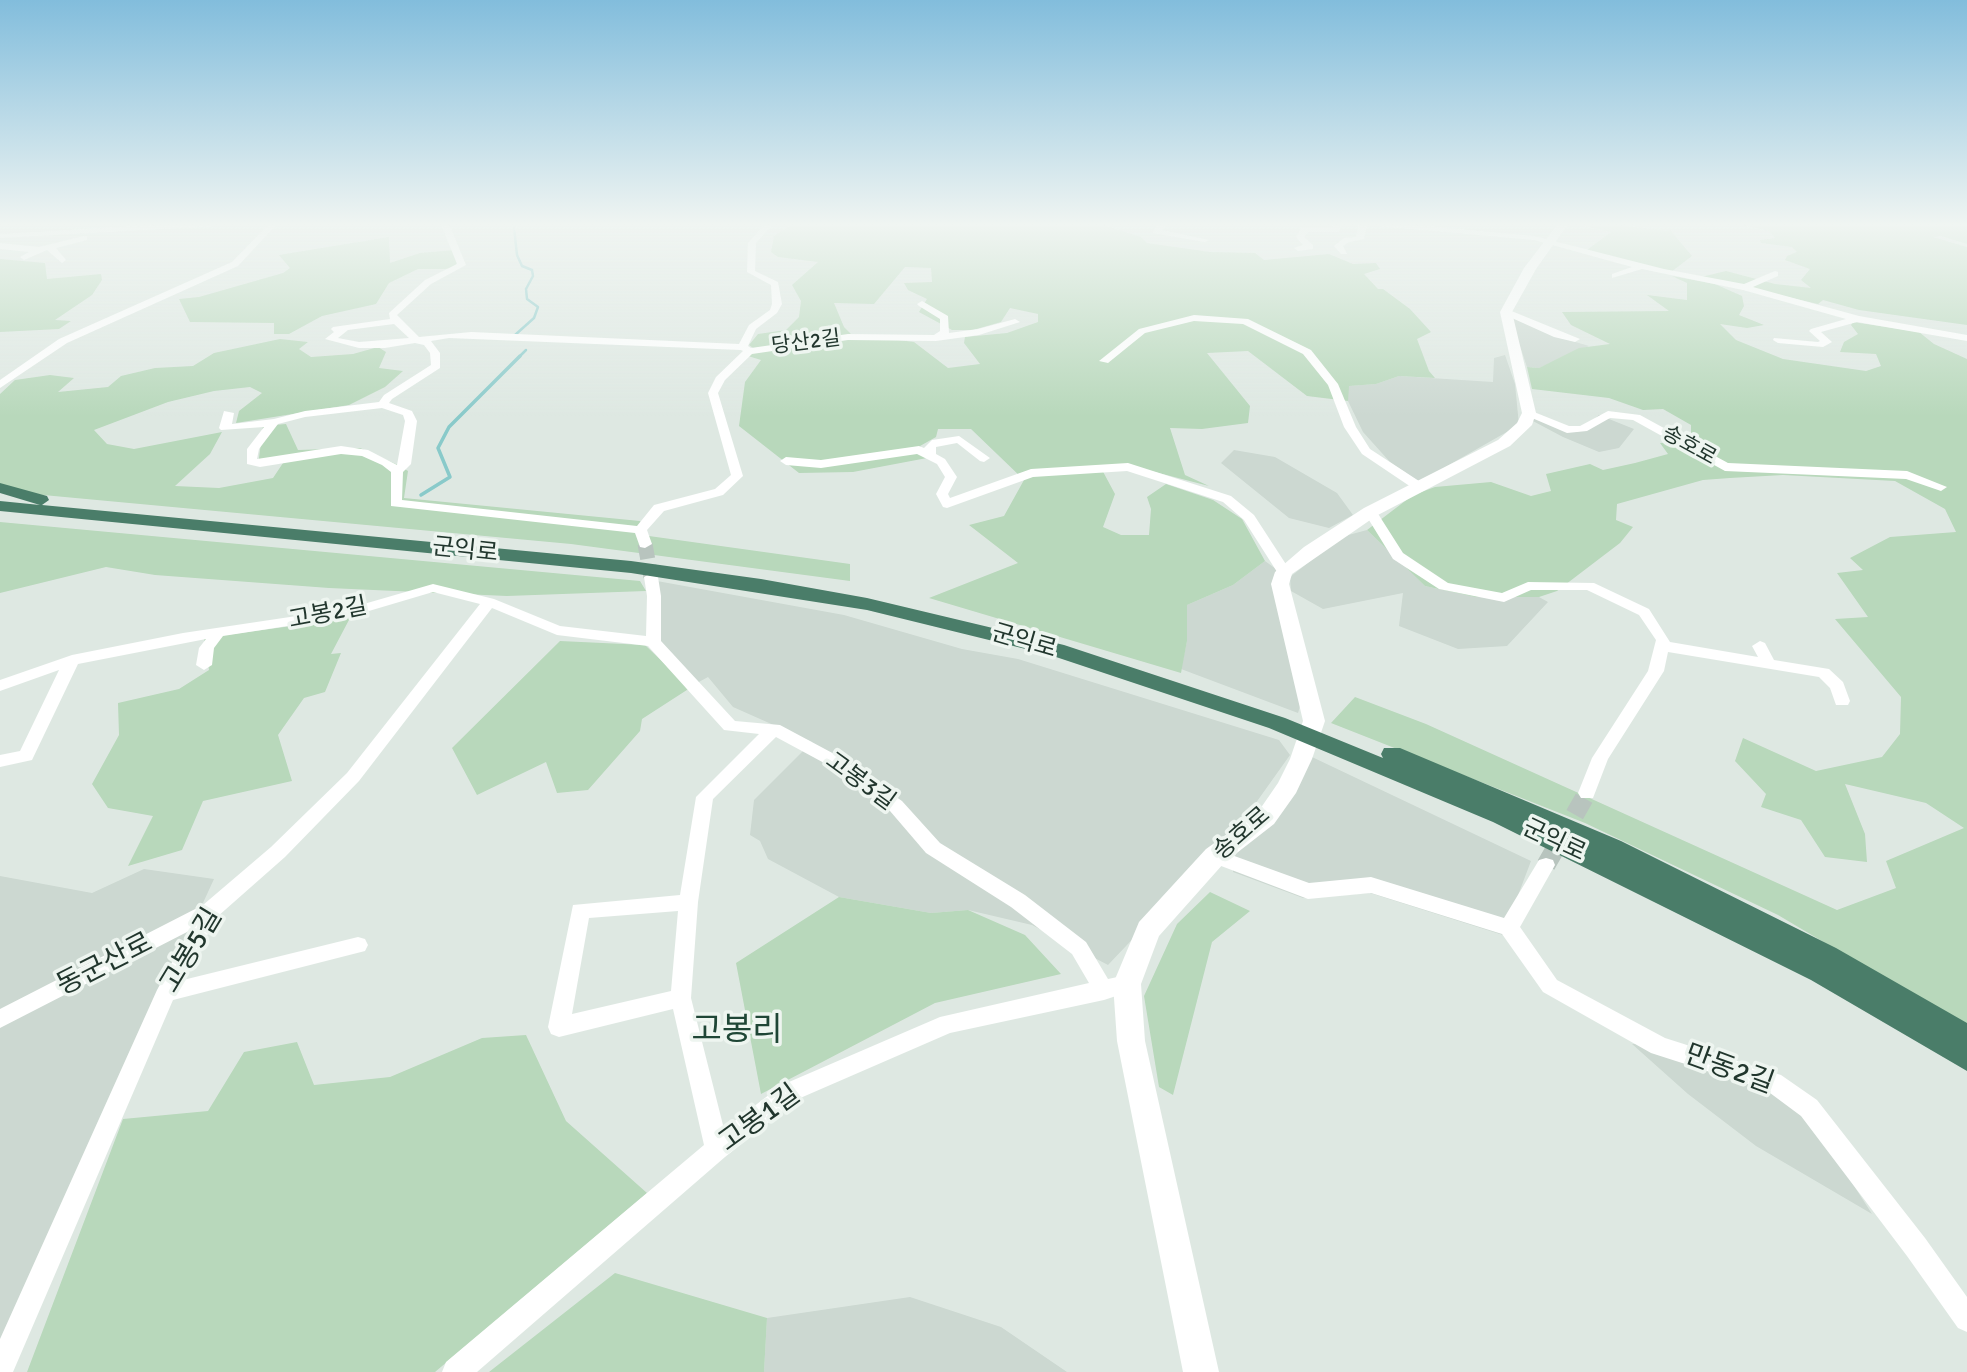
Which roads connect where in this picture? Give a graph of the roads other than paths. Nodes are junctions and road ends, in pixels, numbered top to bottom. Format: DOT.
graph roads {
  1 [pos="181,288"];
  2 [pos="421,288"];
  3 [pos="775,288"];
  4 [pos="1521,288"];
  5 [pos="1748,288"];
  6 [pos="922,304"];
  7 [pos="1506,312"];
  8 [pos="1858,318"];
  9 [pos="396,321"];
  10 [pos="1015,322"];
  11 [pos="936,338"];
  12 [pos="1967,338"];
  13 [pos="1575,339"];
  14 [pos="1778,340"];
  15 [pos="418,341"];
  16 [pos="746,349"];
  17 [pos="1104,361"];
  18 [pos="0,384"];
  19 [pos="383,405"];
  20 [pos="228,413"];
  21 [pos="1529,413"];
  22 [pos="274,422"];
  23 [pos="930,456"];
  24 [pos="984,458"];
  25 [pos="786,461"];
  26 [pos="397,471"];
  27 [pos="1418,486"];
  28 [pos="1941,487"];
  29 [pos="0,488"];
  30 [pos="0,497"];
  31 [pos="41,505"];
  32 [pos="0,508"];
  33 [pos="1370,512"];
  34 [pos="640,530"];
  35 [pos="645,544"];
  36 [pos="1284,572"];
  37 [pos="651,577"];
  38 [pos="489,602"];
  39 [pos="218,633"];
  40 [pos="653,642"];
  41 [pos="1663,646"];
  42 [pos="1760,646"];
  43 [pos="72,660"];
  44 [pos="1768,663"];
  45 [pos="204,665"];
  46 [pos="0,685"];
  47 [pos="1842,701"];
  48 [pos="774,729"];
  49 [pos="1339,740"];
  50 [pos="0,761"];
  51 [pos="1587,793"];
  52 [pos="1215,856"];
  53 [pos="1546,865"];
  54 [pos="688,902"];
  55 [pos="210,911"];
  56 [pos="1509,928"];
  57 [pos="358,945"];
  58 [pos="1127,984"];
  59 [pos="1104,991"];
  60 [pos="166,993"];
  61 [pos="681,998"];
  62 [pos="0,1018"];
  63 [pos="1967,1038"];
  64 [pos="1967,1058"];
  65 [pos="718,1149"];
  66 [pos="1967,1318"];
  67 [pos="0,1370"];
  68 [pos="456,1372"];
  69 [pos="1201,1372"];
  1 -- 18 [label="street"];
  2 -- 9 [label="street"];
  3 -- 16 [label="street, 당산2길"];
  4 -- 7 [label="main road"];
  5 -- 8 [label="street"];
  6 -- 11 [label="street"];
  7 -- 13 [label="street"];
  7 -- 21 [label="main road"];
  8 -- 12 [label="street"];
  8 -- 14 [label="street"];
  9 -- 15 [label="street"];
  9 -- 15 [label="street"];
  10 -- 11 [label="street, 당산2길"];
  11 -- 16 [label="street, 당산2길"];
  15 -- 16 [label="street"];
  15 -- 19 [label="street"];
  16 -- 34 [label="street"];
  17 -- 27 [label="street"];
  19 -- 22 [label="street"];
  19 -- 26 [label="street"];
  20 -- 22 [label="street"];
  21 -- 27 [label="main road"];
  21 -- 28 [label="street, 송호로"];
  22 -- 26 [label="street"];
  23 -- 24 [label="street"];
  23 -- 25 [label="street"];
  23 -- 36 [label="street"];
  26 -- 34 [label="street"];
  27 -- 33 [label="main road"];
  29 -- 31 [label="highway"];
  30 -- 31 [label="highway, 군익로"];
  31 -- 32 [label="highway, 군익로"];
  31 -- 49 [label="highway, 군익로"];
  33 -- 36 [label="main road"];
  33 -- 41 [label="street"];
  34 -- 35 [label="street"];
  36 -- 52 [label="main road, 송호로"];
  37 -- 40 [label="street"];
  38 -- 39 [label="street, 고봉2길"];
  38 -- 40 [label="street, 고봉2길"];
  38 -- 55 [label="street, 고봉5길"];
  39 -- 43 [label="street, 고봉2길"];
  39 -- 45 [label="street"];
  40 -- 48 [label="street, 고봉3길"];
  41 -- 44 [label="street"];
  41 -- 51 [label="street"];
  42 -- 44 [label="street"];
  43 -- 46 [label="street, 고봉2길"];
  43 -- 50 [label="street"];
  44 -- 47 [label="street"];
  48 -- 54 [label="street"];
  48 -- 59 [label="street, 고봉3길"];
  49 -- 63 [label="highway, 군익로"];
  49 -- 64 [label="highway, 군익로"];
  52 -- 56 [label="street"];
  52 -- 58 [label="main road, 송호로"];
  53 -- 56 [label="street"];
  54 -- 61 [label="street"];
  54 -- 61 [label="street"];
  55 -- 60 [label="street, 고봉5길"];
  55 -- 62 [label="street, 동군산로"];
  56 -- 66 [label="street, 만동2길"];
  57 -- 60 [label="street"];
  58 -- 59 [label="street, 고봉1길"];
  58 -- 69 [label="main road, 송호로"];
  59 -- 65 [label="street, 고봉1길"];
  60 -- 67 [label="street, 고봉5길"];
  61 -- 65 [label="street"];
  65 -- 68 [label="street, 고봉1길"];
}
